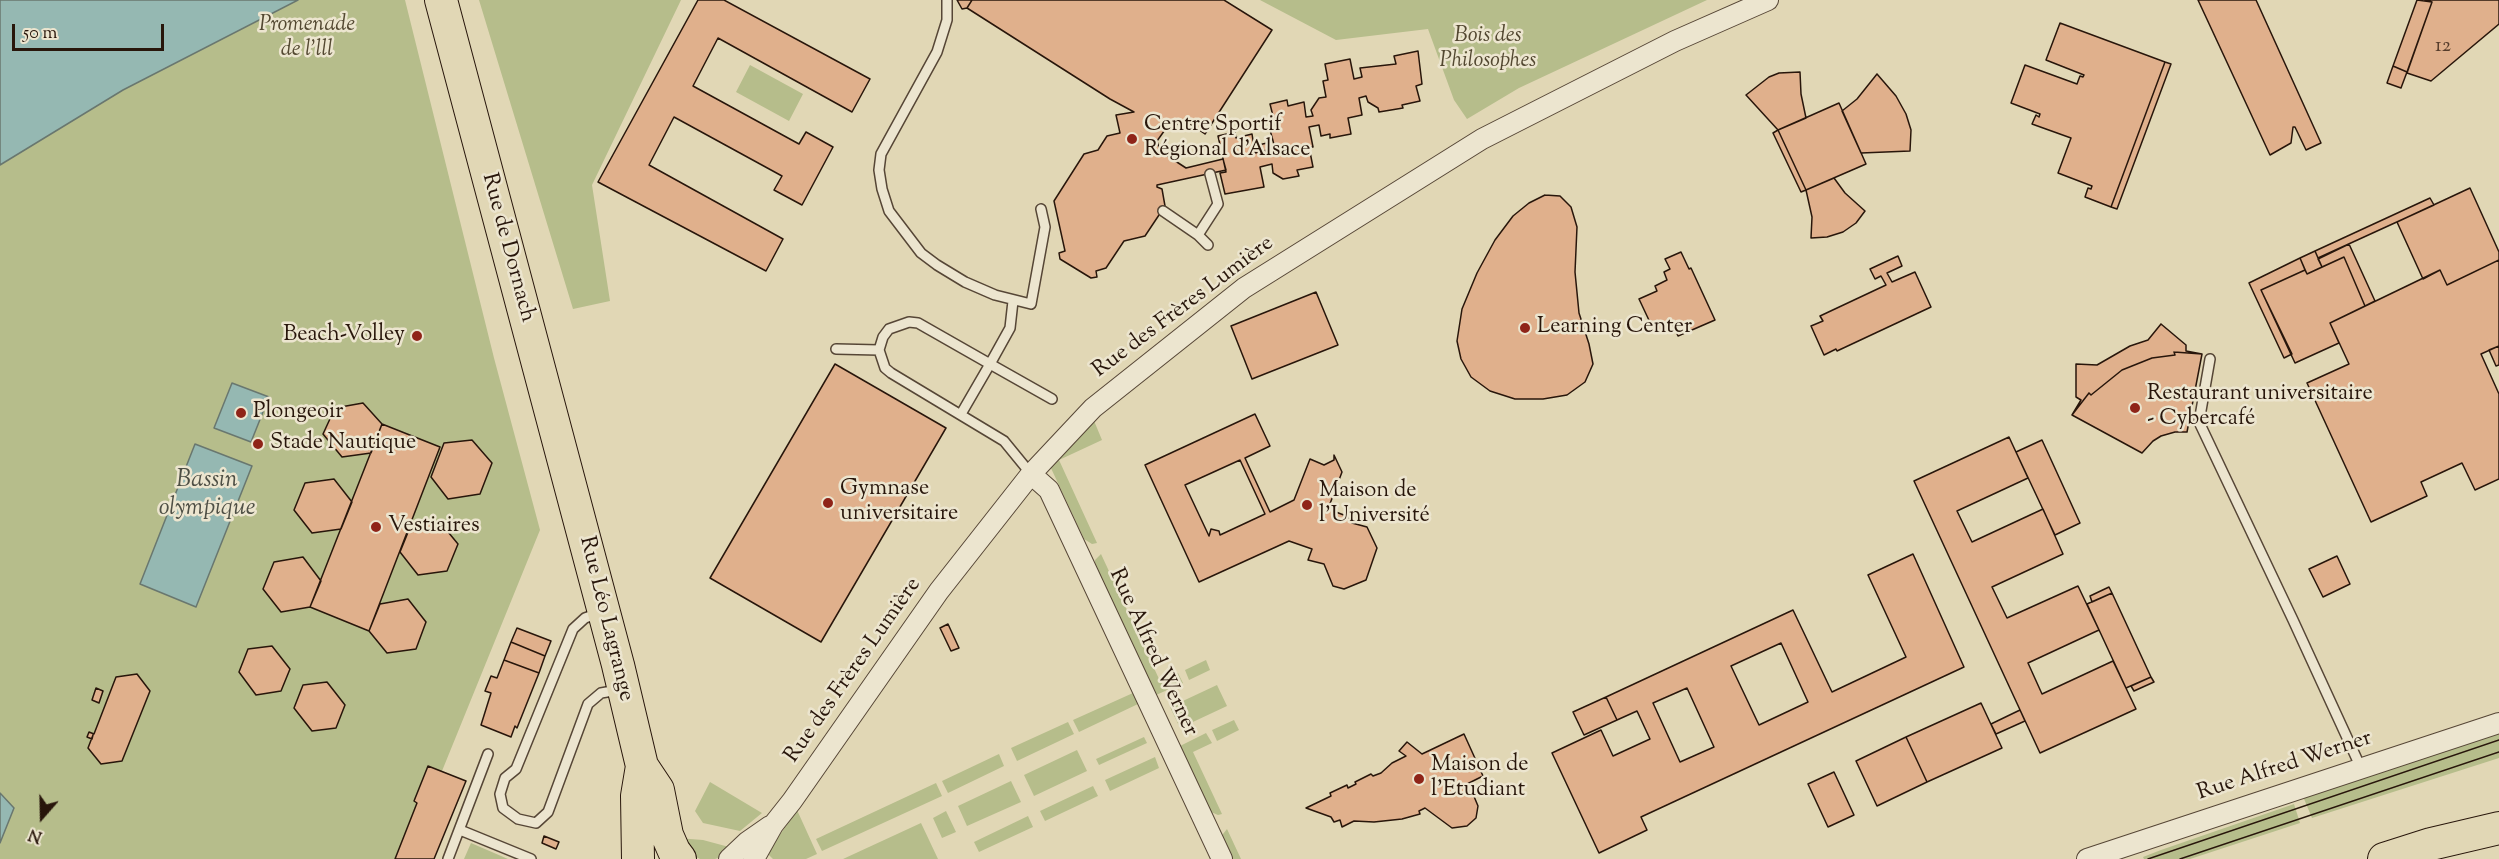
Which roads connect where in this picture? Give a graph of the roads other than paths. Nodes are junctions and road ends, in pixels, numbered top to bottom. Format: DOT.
graph roads {
  1 [pos="441,0"];
  2 [pos="947,0"];
  3 [pos="1768,0"];
  4 [pos="1210,174"];
  5 [pos="1041,209"];
  6 [pos="1163,212"];
  7 [pos="1198,235"];
  8 [pos="1208,245"];
  9 [pos="1014,301"];
  10 [pos="836,349"];
  11 [pos="879,350"];
  12 [pos="2210,359"];
  13 [pos="990,364"];
  14 [pos="1052,399"];
  15 [pos="961,414"];
  16 [pos="1031,474"];
  17 [pos="573,496"];
  18 [pos="604,605"];
  19 [pos="624,689"];
  20 [pos="2499,723"];
  21 [pos="488,754"];
  22 [pos="639,754"];
  23 [pos="2361,768"];
  24 [pos="773,825"];
  25 [pos="2499,828"];
  26 [pos="459,830"];
  27 [pos="448,859"];
  28 [pos="531,859"];
  29 [pos="638,859"];
  30 [pos="680,859"];
  31 [pos="729,859"];
  32 [pos="754,859"];
  33 [pos="1222,859"];
  34 [pos="2087,859"];
  35 [pos="2384,859"];
  1 -- 17 [label="main road, Rue de Dornach"];
  2 -- 9 [label="lane"];
  3 -- 16 [label="street, Rue des Frères Lumière"];
  4 -- 7 [label="lane"];
  5 -- 9 [label="lane"];
  6 -- 7 [label="lane"];
  7 -- 8 [label="lane"];
  9 -- 13 [label="lane"];
  10 -- 11 [label="lane"];
  11 -- 13 [label="lane"];
  11 -- 15 [label="lane"];
  12 -- 23 [label="lane"];
  13 -- 14 [label="lane"];
  13 -- 15 [label="lane"];
  15 -- 16 [label="lane"];
  16 -- 24 [label="street, Rue des Frères Lumière"];
  16 -- 33 [label="street, Rue Alfred Werner"];
  17 -- 18 [label="main road, Rue Léo Lagrange"];
  18 -- 19 [label="main road, Rue Léo Lagrange"];
  18 -- 19 [label="lane"];
  19 -- 22 [label="main road, Rue Léo Lagrange"];
  20 -- 23 [label="street, Rue Alfred Werner"];
  21 -- 26 [label="lane"];
  22 -- 29 [label="main road, Rue Léo Lagrange"];
  22 -- 30 [label="main road, Rue Léo Lagrange"];
  23 -- 34 [label="street, Rue Alfred Werner"];
  24 -- 31 [label="street, Rue des Frères Lumière"];
  24 -- 32 [label="street, Rue des Frères Lumière"];
  25 -- 35 [label="main road"];
  26 -- 27 [label="lane"];
  26 -- 28 [label="lane"];
}
